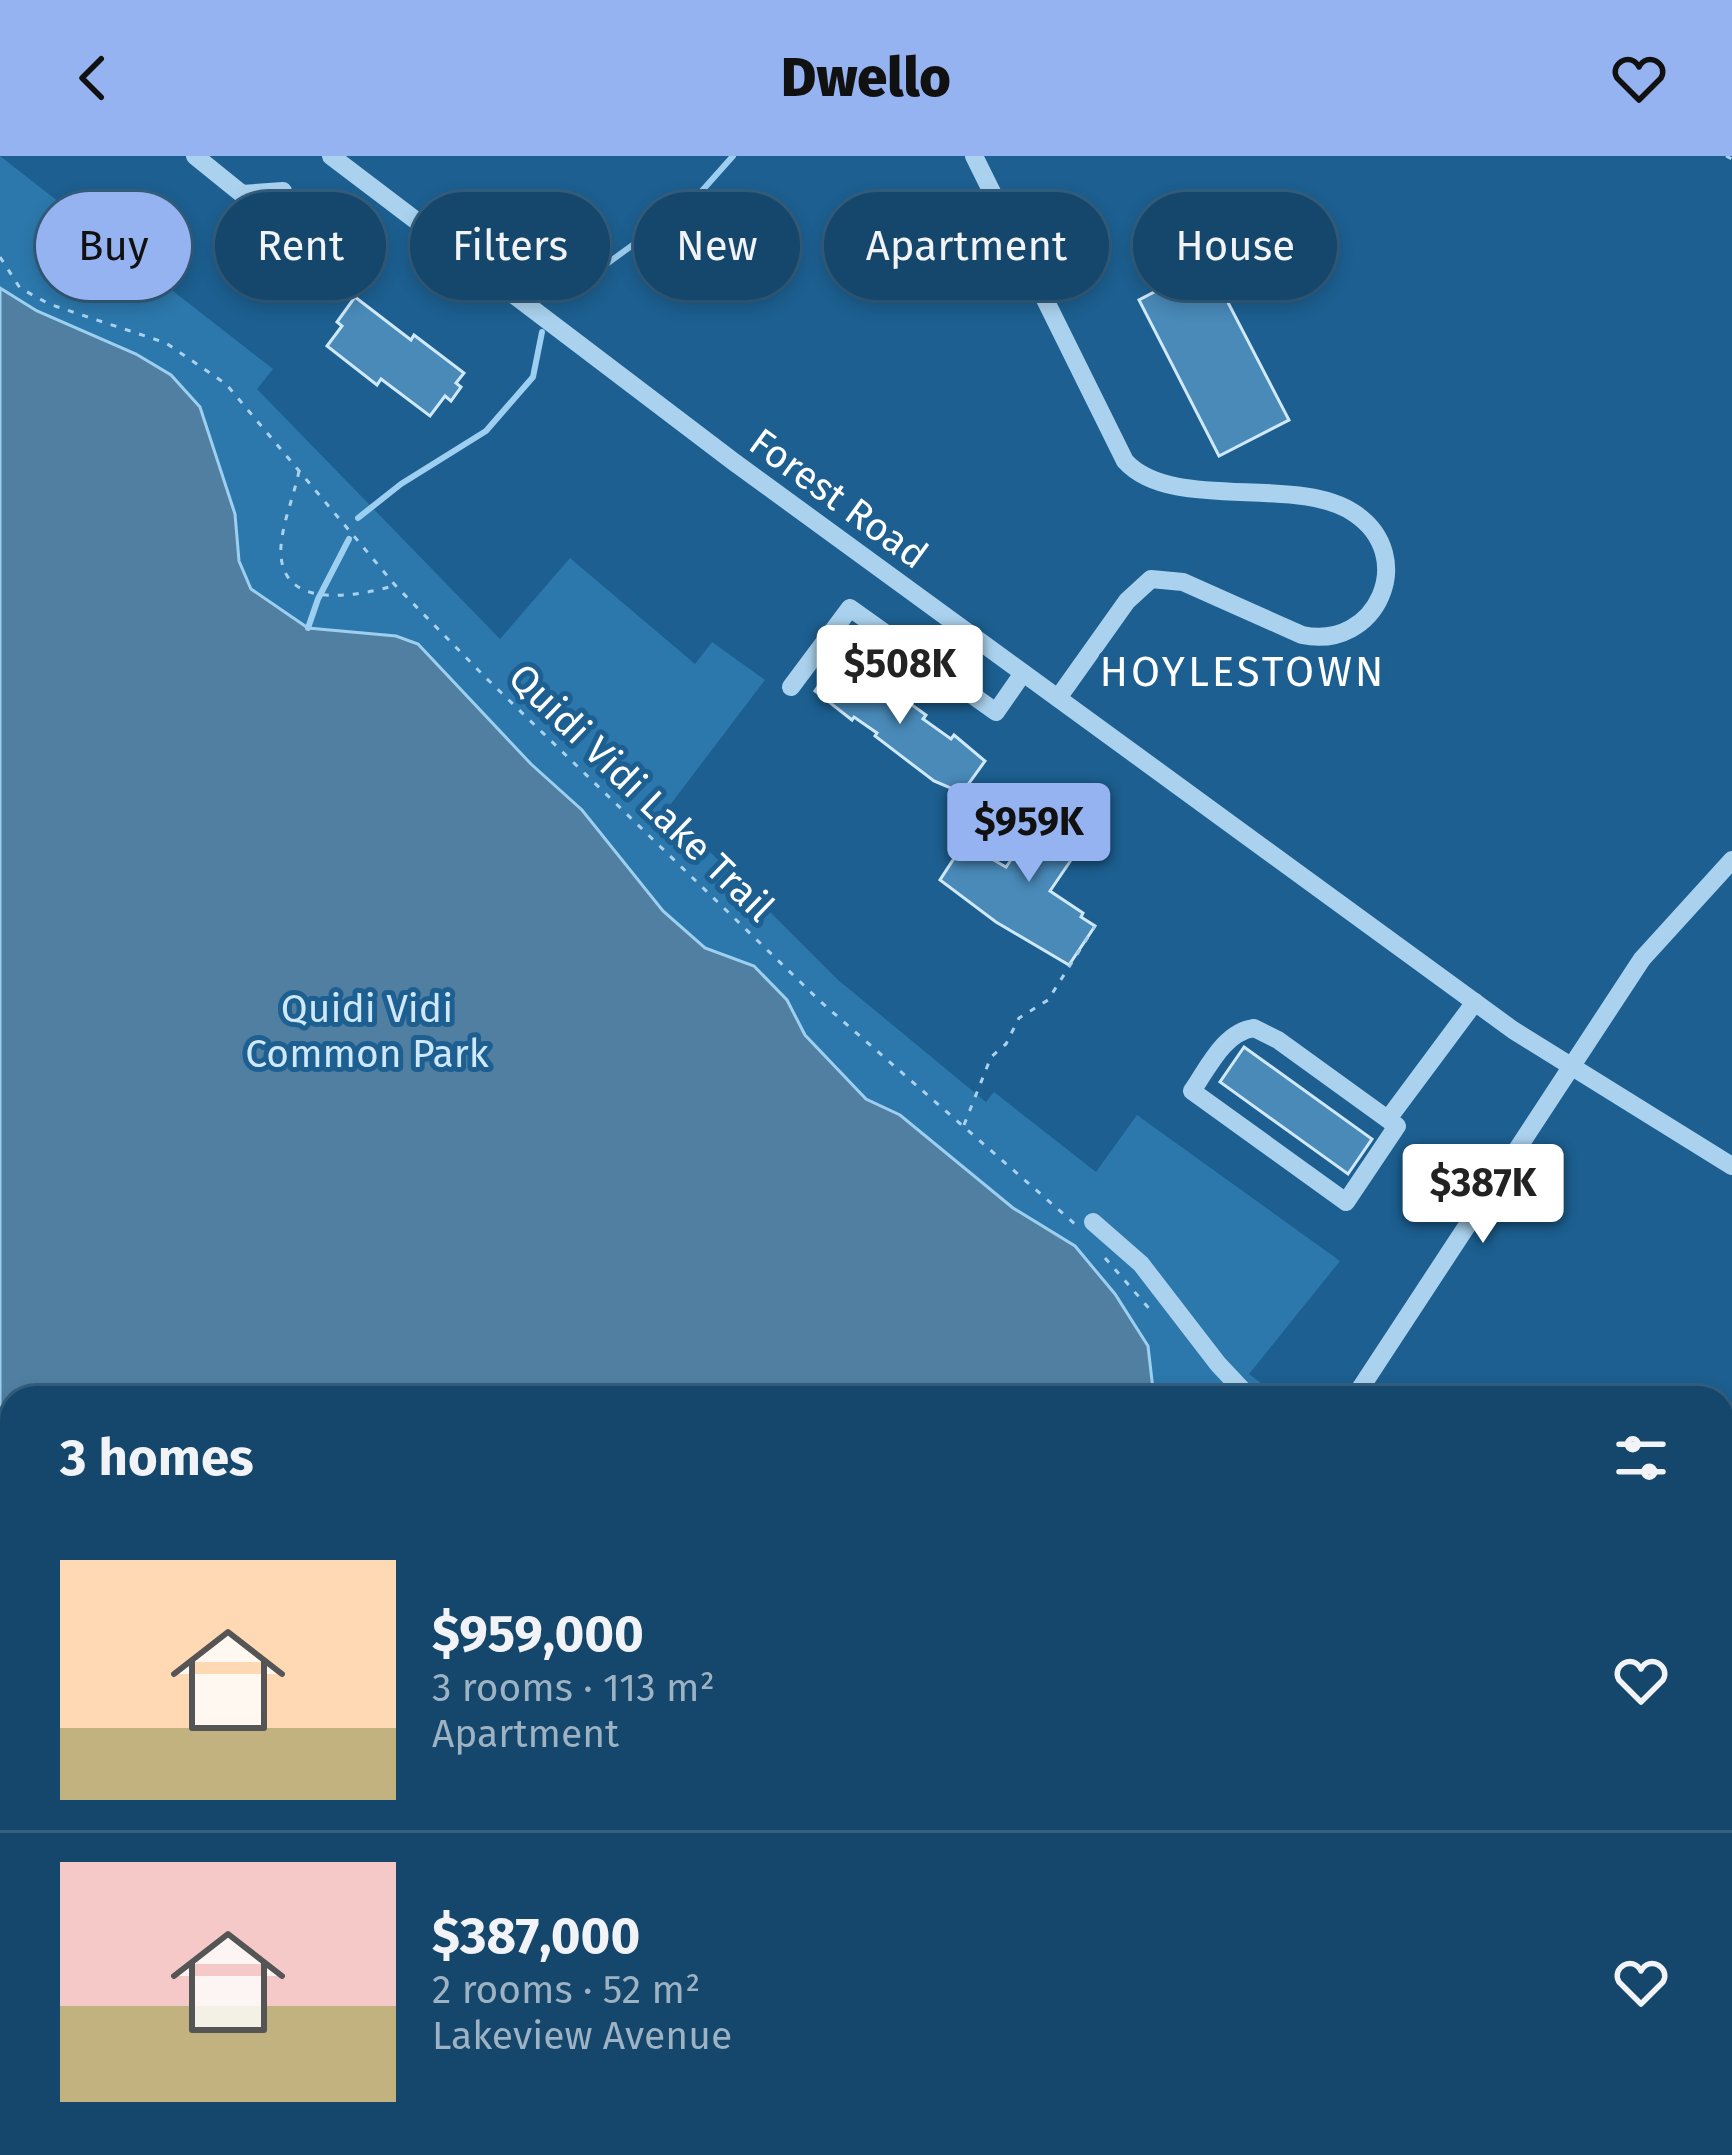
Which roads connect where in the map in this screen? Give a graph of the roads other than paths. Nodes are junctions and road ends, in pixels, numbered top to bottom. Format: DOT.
graph roads {
  1 [pos="195,156"];
  2 [pos="331,156"];
  3 [pos="974,156"];
  4 [pos="283,191"];
  5 [pos="1023,673"];
  6 [pos="790,687"];
  7 [pos="1058,698"];
  8 [pos="1732,860"];
  9 [pos="1475,1002"];
  10 [pos="1569,1068"];
  11 [pos="1388,1119"];
  12 [pos="1732,1166"];
  13 [pos="1088,1227"];
  14 [pos="1239,1386"];
  15 [pos="1362,1386"];
  1 -- 4 [label="street"];
  2 -- 5 [label="street, Forest Road"];
  3 -- 7 [label="street"];
  5 -- 6 [label="street"];
  5 -- 7 [label="street, Forest Road"];
  7 -- 9 [label="street, Forest Road"];
  8 -- 10 [label="street"];
  9 -- 10 [label="street, Forest Road"];
  9 -- 11 [label="street"];
  10 -- 12 [label="street, Forest Road"];
  10 -- 15 [label="street"];
  11 -- 11 [label="street"];
  13 -- 14 [label="street"];
}
